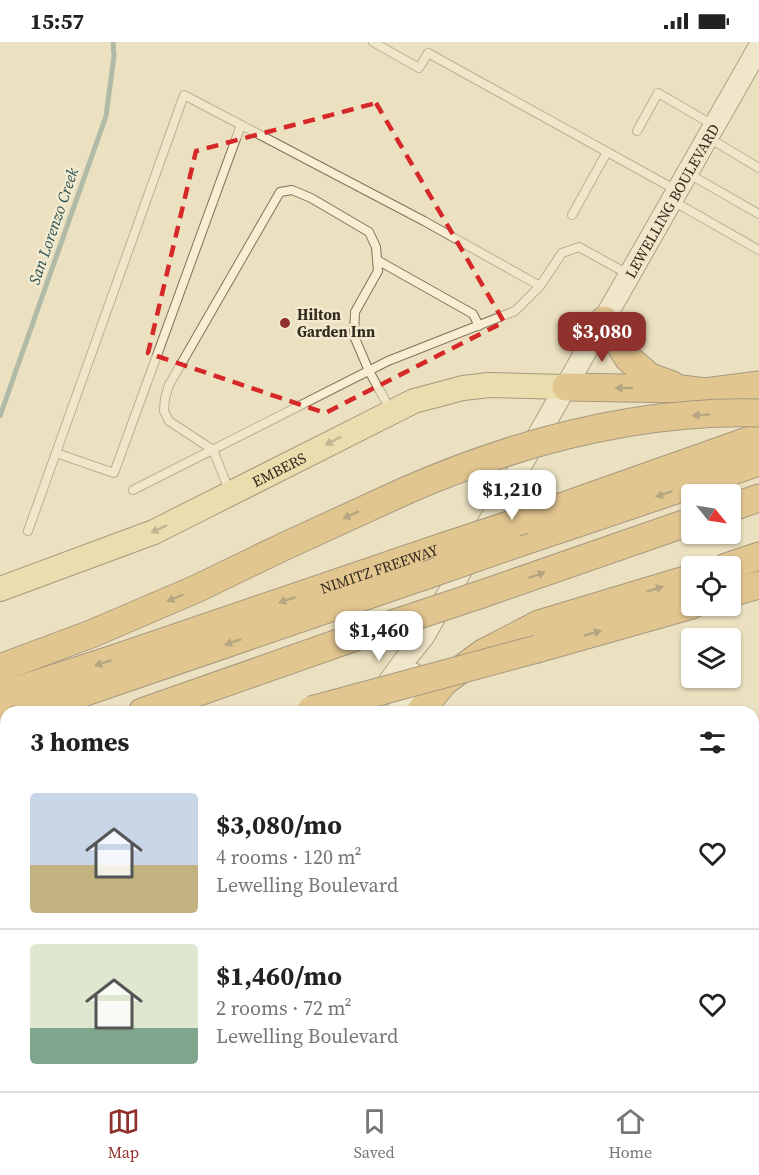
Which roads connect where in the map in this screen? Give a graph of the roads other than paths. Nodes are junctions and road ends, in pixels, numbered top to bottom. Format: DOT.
graph roads {
  1 [pos="373,42"];
  2 [pos="757,48"];
  3 [pos="242,125"];
  4 [pos="637,131"];
  5 [pos="711,131"];
  6 [pos="607,152"];
  7 [pos="759,168"];
  8 [pos="679,188"];
  9 [pos="759,214"];
  10 [pos="572,215"];
  11 [pos="759,250"];
  12 [pos="377,260"];
  13 [pos="630,275"];
  14 [pos="540,286"];
  15 [pos="604,320"];
  16 [pos="479,326"];
  17 [pos="369,371"];
  18 [pos="759,385"];
  19 [pos="566,387"];
  20 [pos="682,389"];
  21 [pos="392,412"];
  22 [pos="759,413"];
  23 [pos="759,437"];
  24 [pos="213,450"];
  25 [pos="56,453"];
  26 [pos="759,462"];
  27 [pos="133,490"];
  28 [pos="230,494"];
  29 [pos="759,498"];
  30 [pos="741,504"];
  31 [pos="681,525"];
  32 [pos="28,531"];
  33 [pos="759,556"];
  34 [pos="741,562"];
  35 [pos="681,581"];
  36 [pos="759,585"];
  37 [pos="0,589"];
  38 [pos="741,590"];
  39 [pos="681,608"];
  40 [pos="424,636"];
  41 [pos="0,668"];
  42 [pos="0,696"];
  43 [pos="45,706"];
  44 [pos="158,706"];
  45 [pos="326,706"];
  46 [pos="371,706"];
  47 [pos="400,706"];
  48 [pos="425,706"];
  1 -- 6 [label="lane"];
  2 -- 5 [label="main road, LEWELLING BOULEVARD"];
  3 -- 14 [label="lane"];
  3 -- 25 [label="lane"];
  3 -- 25 [label="lane"];
  4 -- 5 [label="lane"];
  5 -- 7 [label="lane"];
  5 -- 8 [label="main road, LEWELLING BOULEVARD"];
  6 -- 8 [label="lane"];
  6 -- 10 [label="lane"];
  8 -- 9 [label="lane"];
  8 -- 11 [label="lane"];
  8 -- 13 [label="main road, LEWELLING BOULEVARD"];
  12 -- 16 [label="lane"];
  12 -- 17 [label="lane"];
  12 -- 24 [label="lane"];
  13 -- 14 [label="lane"];
  13 -- 15 [label="main road, LEWELLING BOULEVARD"];
  14 -- 16 [label="lane"];
  15 -- 19 [label="main road, LEWELLING BOULEVARD"];
  15 -- 20 [label="highway"];
  16 -- 17 [label="lane"];
  17 -- 21 [label="lane"];
  17 -- 24 [label="lane"];
  18 -- 20 [label="highway"];
  20 -- 19 [label="highway, one-way"];
  19 -- 21 [label="main road, EMBERS"];
  19 -- 40 [label="main road, LEWELLING BOULEVARD"];
  21 -- 28 [label="main road, EMBERS, one-way"];
  22 -- 41 [label="highway, one-way, bridge"];
  23 -- 42 [label="highway, NIMITZ FREEWAY, one-way, bridge"];
  24 -- 27 [label="lane"];
  24 -- 28 [label="lane"];
  25 -- 32 [label="lane"];
  26 -- 43 [label="highway, one-way, bridge"];
  28 -- 37 [label="main road, EMBERS, one-way"];
  29 -- 30 [label="highway"];
  44 -- 31 [label="highway, one-way, bridge"];
  33 -- 34 [label="highway"];
  48 -- 35 [label="highway, one-way"];
  36 -- 38 [label="highway"];
  45 -- 39 [label="highway, one-way, bridge"];
  40 -- 46 [label="main road, LEWELLING BOULEVARD"];
  40 -- 47 [label="main road, LEWELLING BOULEVARD"];
}
